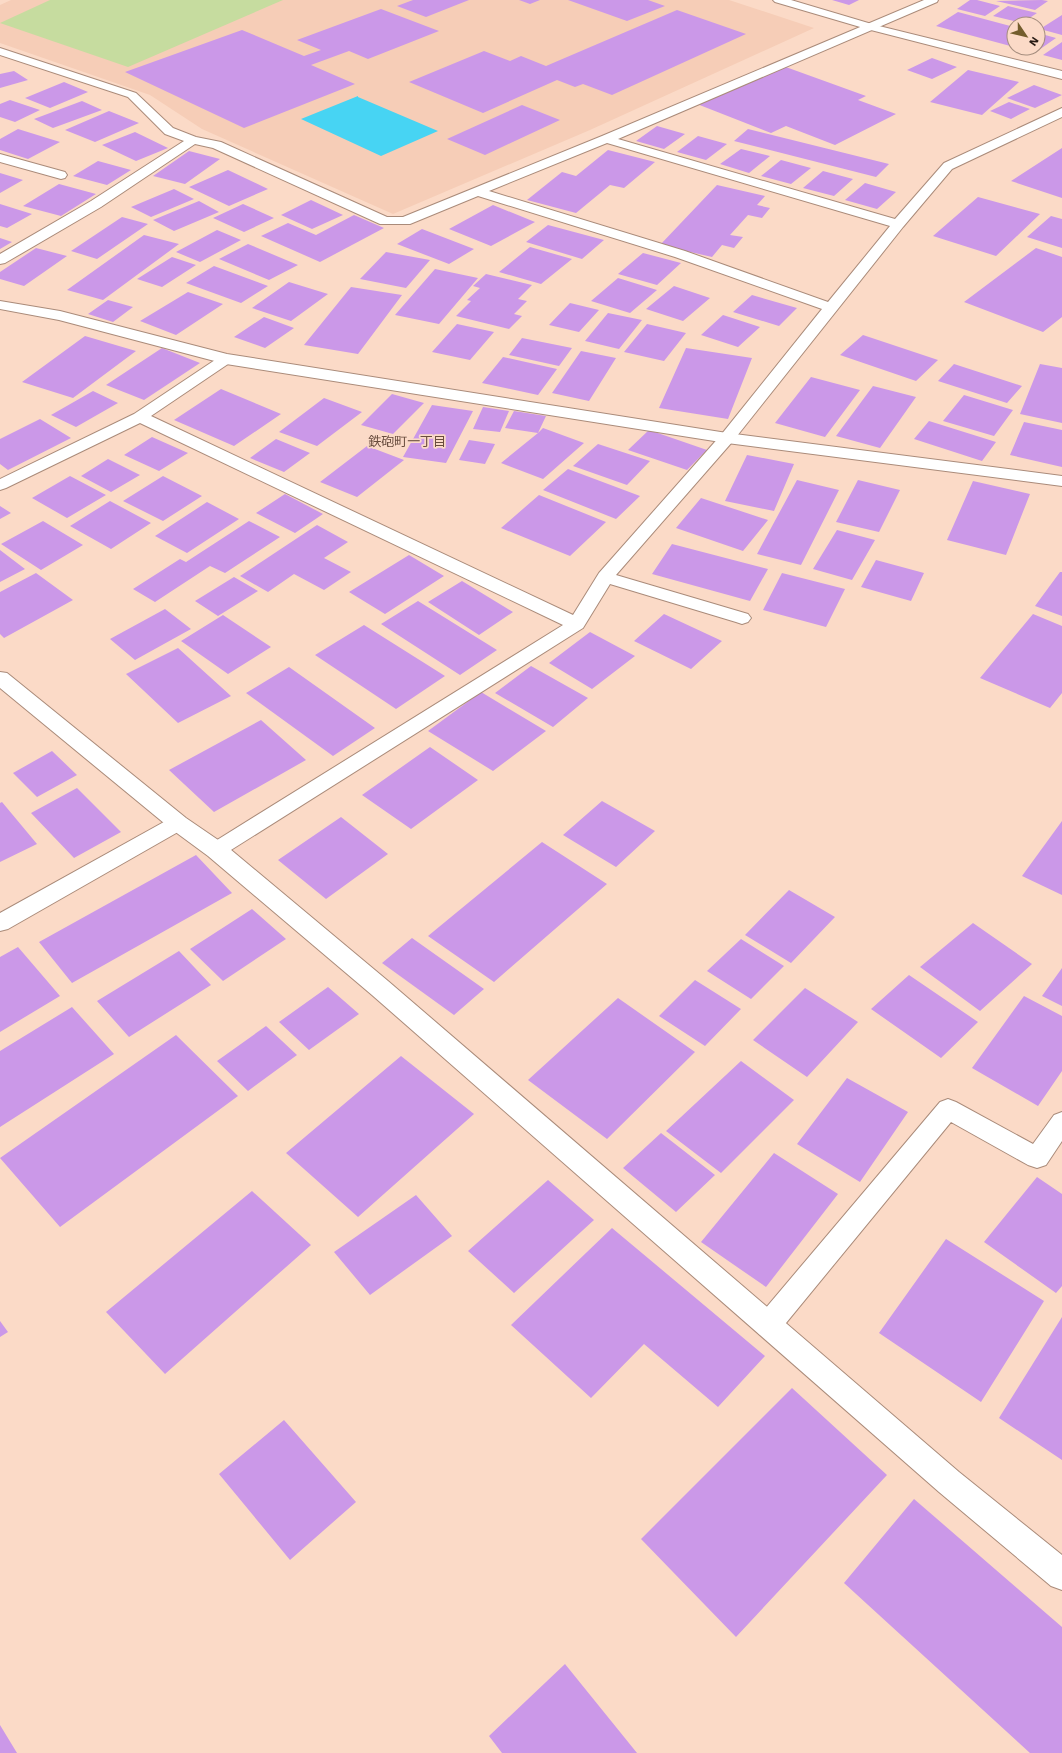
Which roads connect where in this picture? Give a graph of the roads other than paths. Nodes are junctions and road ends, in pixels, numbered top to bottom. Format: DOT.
graph roads {
  1 [pos="778,0"];
  2 [pos="933,0"];
  3 [pos="871,27"];
  4 [pos="0,51"];
  5 [pos="1062,75"];
  6 [pos="1062,112"];
  7 [pos="606,139"];
  8 [pos="192,140"];
  9 [pos="0,158"];
  10 [pos="61,176"];
  11 [pos="478,192"];
  12 [pos="898,224"];
  13 [pos="0,260"];
  14 [pos="0,305"];
  15 [pos="830,307"];
  16 [pos="226,359"];
  17 [pos="140,417"];
  18 [pos="727,438"];
  19 [pos="1062,481"];
  20 [pos="0,484"];
  21 [pos="605,577"];
  22 [pos="742,618"];
  23 [pos="577,624"];
  24 [pos="0,678"];
  25 [pos="178,823"];
  26 [pos="216,850"];
  27 [pos="0,923"];
  28 [pos="1062,1122"];
  29 [pos="768,1325"];
  30 [pos="1062,1575"];
  1 -- 3 [label="street"];
  2 -- 3 [label="lane"];
  3 -- 5 [label="street"];
  3 -- 7 [label="lane"];
  4 -- 8 [label="lane"];
  6 -- 12 [label="lane"];
  7 -- 11 [label="lane"];
  7 -- 12 [label="lane"];
  8 -- 11 [label="lane"];
  8 -- 13 [label="lane"];
  9 -- 10 [label="lane"];
  11 -- 15 [label="lane"];
  12 -- 15 [label="lane"];
  14 -- 16 [label="street"];
  15 -- 18 [label="lane"];
  16 -- 17 [label="lane"];
  16 -- 18 [label="street"];
  17 -- 20 [label="lane"];
  17 -- 23 [label="lane"];
  18 -- 19 [label="street"];
  18 -- 21 [label="lane"];
  21 -- 22 [label="lane"];
  21 -- 23 [label="lane"];
  23 -- 26 [label="lane"];
  24 -- 25 [label="street"];
  25 -- 26 [label="street"];
  25 -- 27 [label="lane"];
  26 -- 29 [label="street"];
  28 -- 29 [label="lane"];
  29 -- 30 [label="street"];
}
